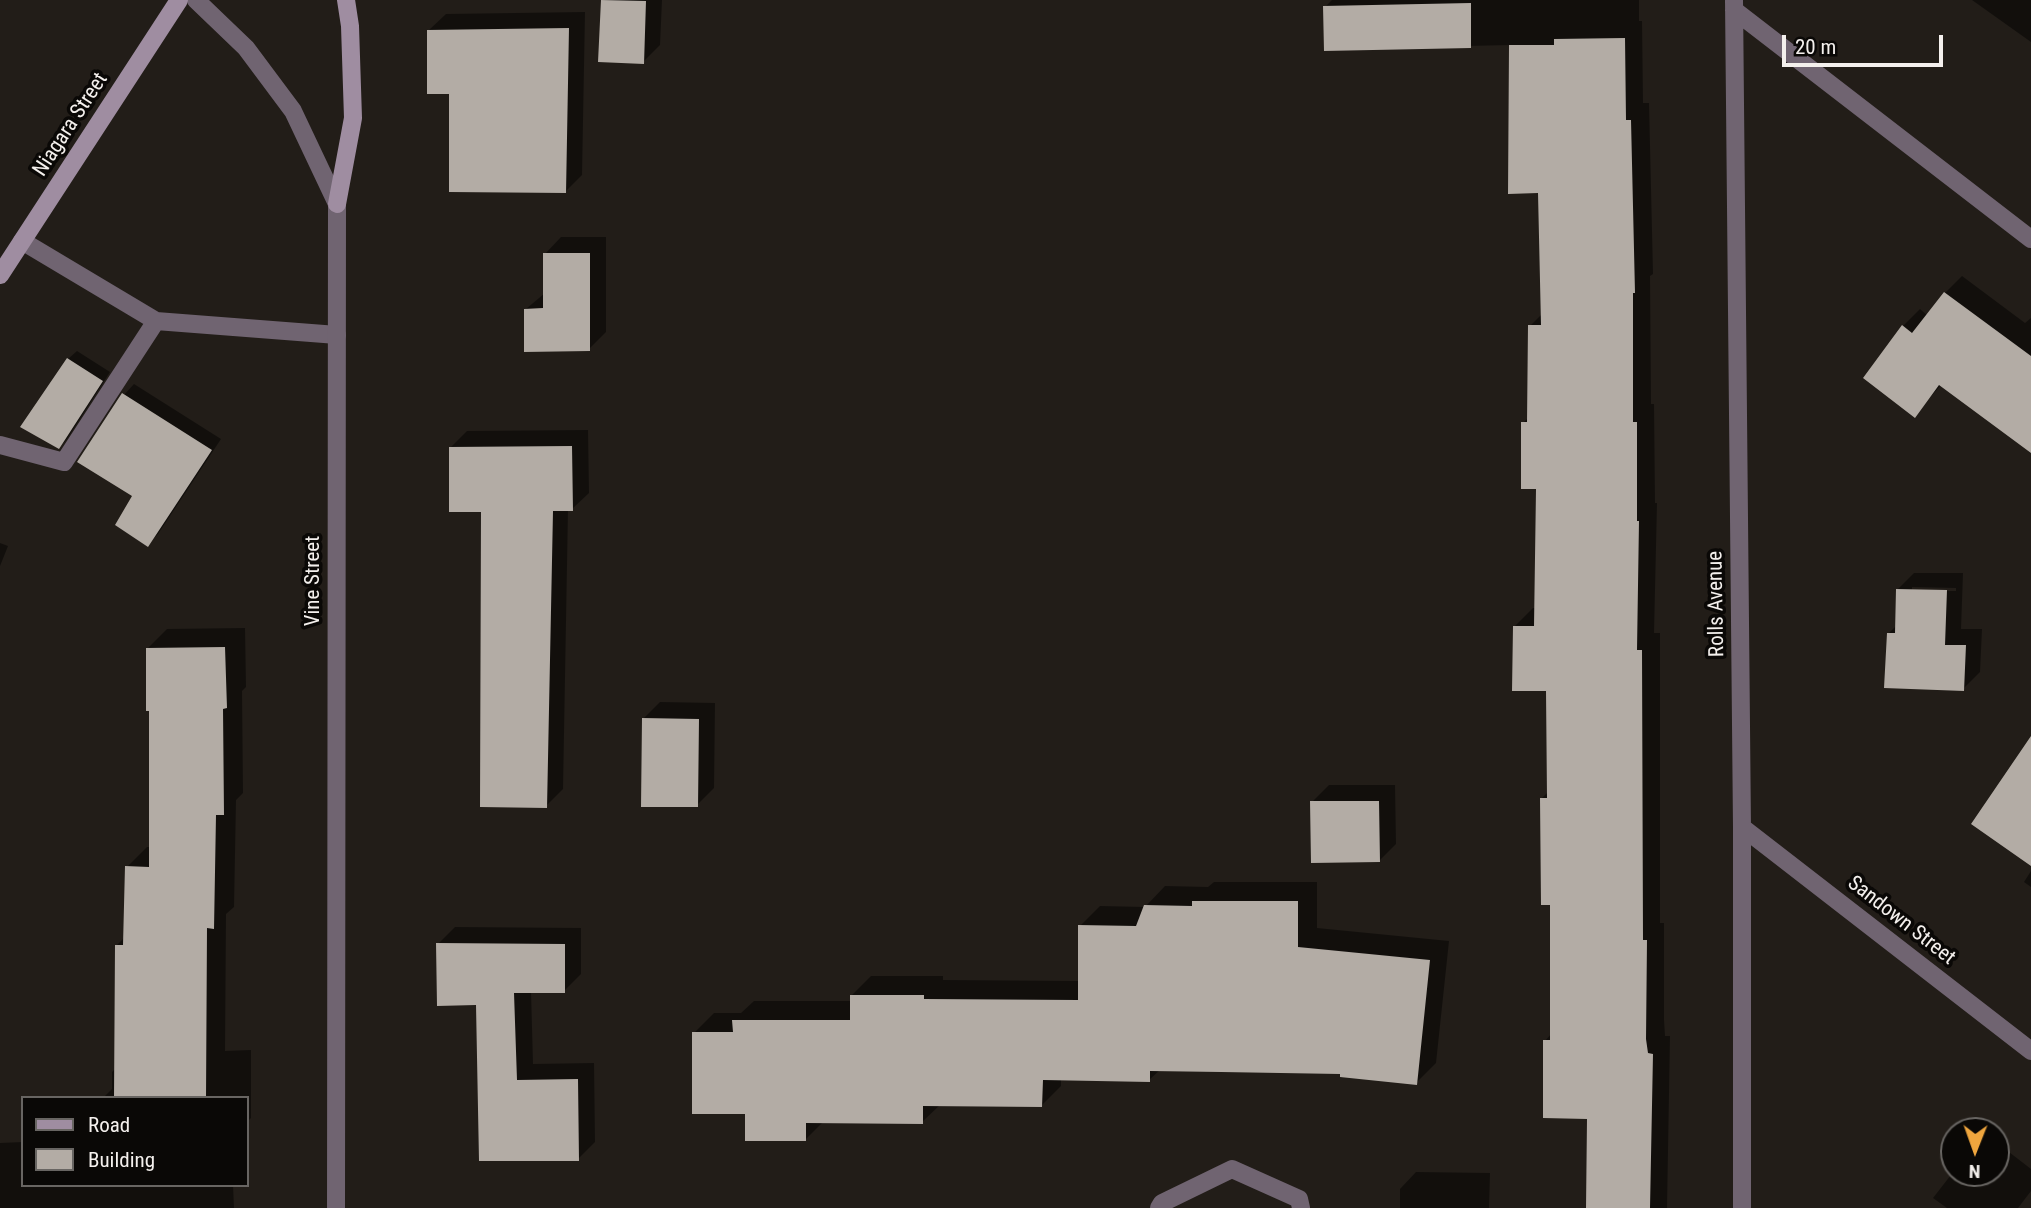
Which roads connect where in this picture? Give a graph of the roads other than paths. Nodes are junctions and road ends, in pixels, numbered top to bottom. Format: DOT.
graph roads {
  1 [pos="179,0"];
  2 [pos="196,0"];
  3 [pos="346,0"];
  4 [pos="1734,5"];
  5 [pos="337,204"];
  6 [pos="2031,239"];
  7 [pos="22,241"];
  8 [pos="0,275"];
  9 [pos="156,321"];
  10 [pos="337,335"];
  11 [pos="0,445"];
  12 [pos="1742,827"];
  13 [pos="2031,1051"];
  14 [pos="336,1208"];
  15 [pos="1159,1208"];
  16 [pos="1301,1208"];
  17 [pos="1742,1208"];
  1 -- 7 [label="main road, Niagara Street"];
  2 -- 5 [label="street, Vine Street"];
  3 -- 5 [label="main road"];
  4 -- 6 [label="street"];
  4 -- 12 [label="street, Rolls Avenue"];
  5 -- 10 [label="street, Vine Street"];
  7 -- 8 [label="main road, Niagara Street"];
  7 -- 9 [label="street"];
  9 -- 10 [label="street"];
  9 -- 11 [label="street"];
  10 -- 14 [label="street, Vine Street"];
  12 -- 13 [label="street, Sandown Street"];
  12 -- 17 [label="street, Rolls Avenue"];
  15 -- 16 [label="street"];
}
